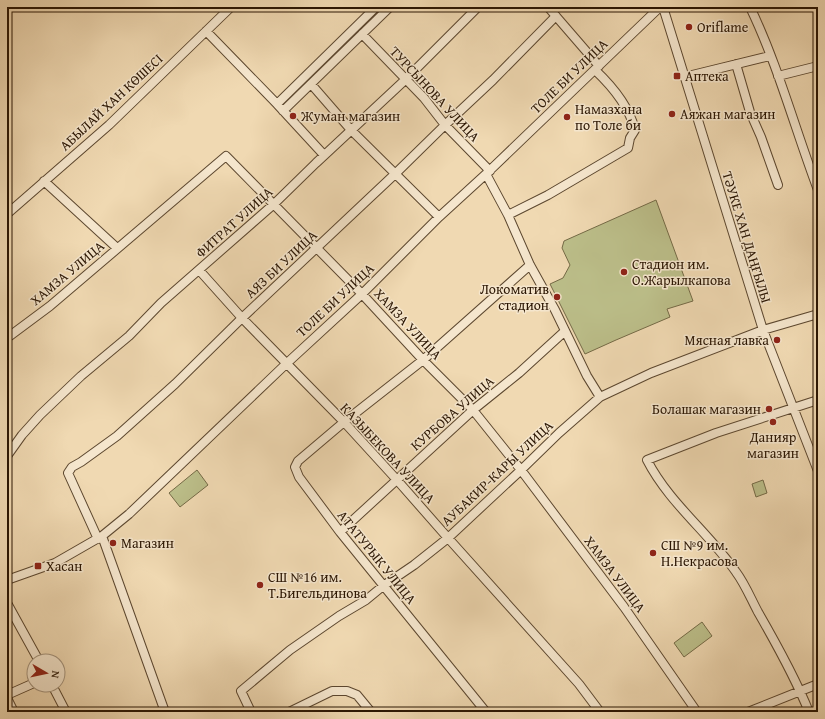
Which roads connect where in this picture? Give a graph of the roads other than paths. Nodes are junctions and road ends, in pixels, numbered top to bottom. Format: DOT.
graph roads {
  1 [pos="231,7"];
  2 [pos="376,7"];
  3 [pos="390,7"];
  4 [pos="478,7"];
  5 [pos="548,7"];
  6 [pos="661,7"];
  7 [pos="750,7"];
  8 [pos="556,16"];
  9 [pos="206,31"];
  10 [pos="362,34"];
  11 [pos="770,56"];
  12 [pos="736,64"];
  13 [pos="818,66"];
  14 [pos="597,68"];
  15 [pos="778,76"];
  16 [pos="684,77"];
  17 [pos="405,80"];
  18 [pos="311,84"];
  19 [pos="277,104"];
  20 [pos="283,111"];
  21 [pos="445,125"];
  22 [pos="351,130"];
  23 [pos="324,155"];
  24 [pos="488,172"];
  25 [pos="396,174"];
  26 [pos="44,181"];
  27 [pos="778,185"];
  28 [pos="818,190"];
  29 [pos="274,204"];
  30 [pos="7,214"];
  31 [pos="508,215"];
  32 [pos="439,217"];
  33 [pos="116,248"];
  34 [pos="318,248"];
  35 [pos="530,265"];
  36 [pos="199,270"];
  37 [pos="362,294"];
  38 [pos="818,314"];
  39 [pos="242,318"];
  40 [pos="762,330"];
  41 [pos="565,331"];
  42 [pos="7,338"];
  43 [pos="423,360"];
  44 [pos="286,364"];
  45 [pos="600,397"];
  46 [pos="818,400"];
  47 [pos="793,408"];
  48 [pos="473,410"];
  49 [pos="344,422"];
  50 [pos="7,456"];
  51 [pos="521,470"];
  52 [pos="818,471"];
  53 [pos="397,480"];
  54 [pos="340,532"];
  55 [pos="100,537"];
  56 [pos="448,538"];
  57 [pos="7,580"];
  58 [pos="383,586"];
  59 [pos="7,603"];
  60 [pos="34,653"];
  61 [pos="818,684"];
  62 [pos="26,687"];
  63 [pos="800,691"];
  64 [pos="56,693"];
  65 [pos="7,696"];
  66 [pos="14,712"];
  67 [pos="66,712"];
  68 [pos="165,712"];
  69 [pos="251,712"];
  70 [pos="289,712"];
  71 [pos="371,712"];
  72 [pos="486,712"];
  73 [pos="600,712"];
  74 [pos="698,712"];
  75 [pos="748,712"];
  76 [pos="809,712"];
  1 -- 9 [label="street, АБЫЛАЙ ХАН КӨШЕСІ"];
  2 -- 19 [label="street"];
  3 -- 10 [label="street"];
  4 -- 17 [label="street, ФИТРАТ УЛИЦА"];
  5 -- 8 [label="street"];
  6 -- 14 [label="street, ТОЛЕ БИ УЛИЦА"];
  6 -- 16 [label="street, ТӘУКЕ ХАН ДАҢҒЫЛЫ"];
  7 -- 11 [label="street"];
  8 -- 14 [label="street"];
  8 -- 21 [label="street, АЯЗ БИ УЛИЦА"];
  9 -- 19 [label="street"];
  9 -- 26 [label="street, АБЫЛАЙ ХАН КӨШЕСІ"];
  10 -- 17 [label="street, ТУРСЫНОВА УЛИЦА"];
  10 -- 18 [label="street"];
  11 -- 12 [label="street"];
  11 -- 15 [label="street"];
  12 -- 16 [label="street"];
  12 -- 27 [label="street"];
  13 -- 15 [label="street"];
  14 -- 24 [label="street, ТОЛЕ БИ УЛИЦА"];
  14 -- 31 [label="street"];
  15 -- 28 [label="street"];
  16 -- 40 [label="street, ТӘУКЕ ХАН ДАҢҒЫЛЫ"];
  17 -- 21 [label="street, ТУРСЫНОВА УЛИЦА"];
  17 -- 22 [label="street, ФИТРАТ УЛИЦА"];
  18 -- 20 [label="street"];
  18 -- 22 [label="street"];
  19 -- 20 [label="street"];
  20 -- 23 [label="street"];
  21 -- 24 [label="street, ТУРСЫНОВА УЛИЦА"];
  21 -- 25 [label="street, АЯЗ БИ УЛИЦА"];
  22 -- 23 [label="street, ФИТРАТ УЛИЦА"];
  22 -- 25 [label="street"];
  23 -- 29 [label="street, ФИТРАТ УЛИЦА"];
  24 -- 31 [label="street, ТУРСЫНОВА УЛИЦА"];
  24 -- 32 [label="street, ТОЛЕ БИ УЛИЦА"];
  25 -- 32 [label="street"];
  25 -- 34 [label="street, АЯЗ БИ УЛИЦА"];
  26 -- 30 [label="street, АБЫЛАЙ ХАН КӨШЕСІ"];
  26 -- 33 [label="street"];
  29 -- 33 [label="street, ХАМЗА УЛИЦА"];
  29 -- 34 [label="street, ХАМЗА УЛИЦА"];
  29 -- 36 [label="street, ФИТРАТ УЛИЦА"];
  31 -- 35 [label="street, ТУРСЫНОВА УЛИЦА"];
  32 -- 37 [label="street, ТОЛЕ БИ УЛИЦА"];
  33 -- 42 [label="street, ХАМЗА УЛИЦА"];
  34 -- 37 [label="street, ХАМЗА УЛИЦА"];
  34 -- 39 [label="street, АЯЗ БИ УЛИЦА"];
  35 -- 41 [label="street, ТУРСЫНОВА УЛИЦА"];
  35 -- 43 [label="street"];
  36 -- 39 [label="street, КАЗЫБЕКОВА УЛИЦА"];
  36 -- 50 [label="street, ФИТРАТ УЛИЦА"];
  37 -- 43 [label="street, ХАМЗА УЛИЦА"];
  37 -- 44 [label="street, ТОЛЕ БИ УЛИЦА"];
  38 -- 40 [label="street, АУБАКИР-КАРЫ УЛИЦА"];
  39 -- 44 [label="street, КАЗЫБЕКОВА УЛИЦА"];
  39 -- 55 [label="street, АЯЗ БИ УЛИЦА"];
  40 -- 45 [label="street, АУБАКИР-КАРЫ УЛИЦА"];
  40 -- 47 [label="street, ТӘУКЕ ХАН ДАҢҒЫЛЫ"];
  41 -- 45 [label="street, ТУРСЫНОВА УЛИЦА"];
  41 -- 48 [label="street, КУРБОВА УЛИЦА"];
  43 -- 48 [label="street, ХАМЗА УЛИЦА"];
  43 -- 49 [label="street"];
  44 -- 49 [label="street, КАЗЫБЕКОВА УЛИЦА"];
  44 -- 55 [label="street, ТОЛЕ БИ УЛИЦА"];
  45 -- 51 [label="street, АУБАКИР-КАРЫ УЛИЦА"];
  46 -- 47 [label="street"];
  47 -- 52 [label="street, ТӘУКЕ ХАН ДАҢҒЫЛЫ"];
  47 -- 63 [label="street"];
  48 -- 51 [label="street, ХАМЗА УЛИЦА"];
  48 -- 53 [label="street, КУРБОВА УЛИЦА"];
  49 -- 53 [label="street, КАЗЫБЕКОВА УЛИЦА"];
  49 -- 54 [label="street, АТАТУРЫК УЛИЦА"];
  51 -- 56 [label="street, АУБАКИР-КАРЫ УЛИЦА"];
  51 -- 74 [label="street, ХАМЗА УЛИЦА"];
  53 -- 54 [label="street, КУРБОВА УЛИЦА"];
  53 -- 56 [label="street, КАЗЫБЕКОВА УЛИЦА"];
  54 -- 58 [label="street, АТАТУРЫК УЛИЦА"];
  55 -- 57 [label="street, ТОЛЕ БИ УЛИЦА"];
  55 -- 68 [label="street"];
  56 -- 58 [label="street, АУБАКИР-КАРЫ УЛИЦА"];
  56 -- 73 [label="street, КАЗЫБЕКОВА УЛИЦА"];
  58 -- 69 [label="street, АУБАКИР-КАРЫ УЛИЦА"];
  58 -- 72 [label="street, АТАТУРЫК УЛИЦА"];
  59 -- 60 [label="street"];
  61 -- 63 [label="street"];
  62 -- 65 [label="street"];
  63 -- 75 [label="street"];
  63 -- 76 [label="street"];
  64 -- 67 [label="street"];
  65 -- 66 [label="street"];
  70 -- 71 [label="street"];
}
